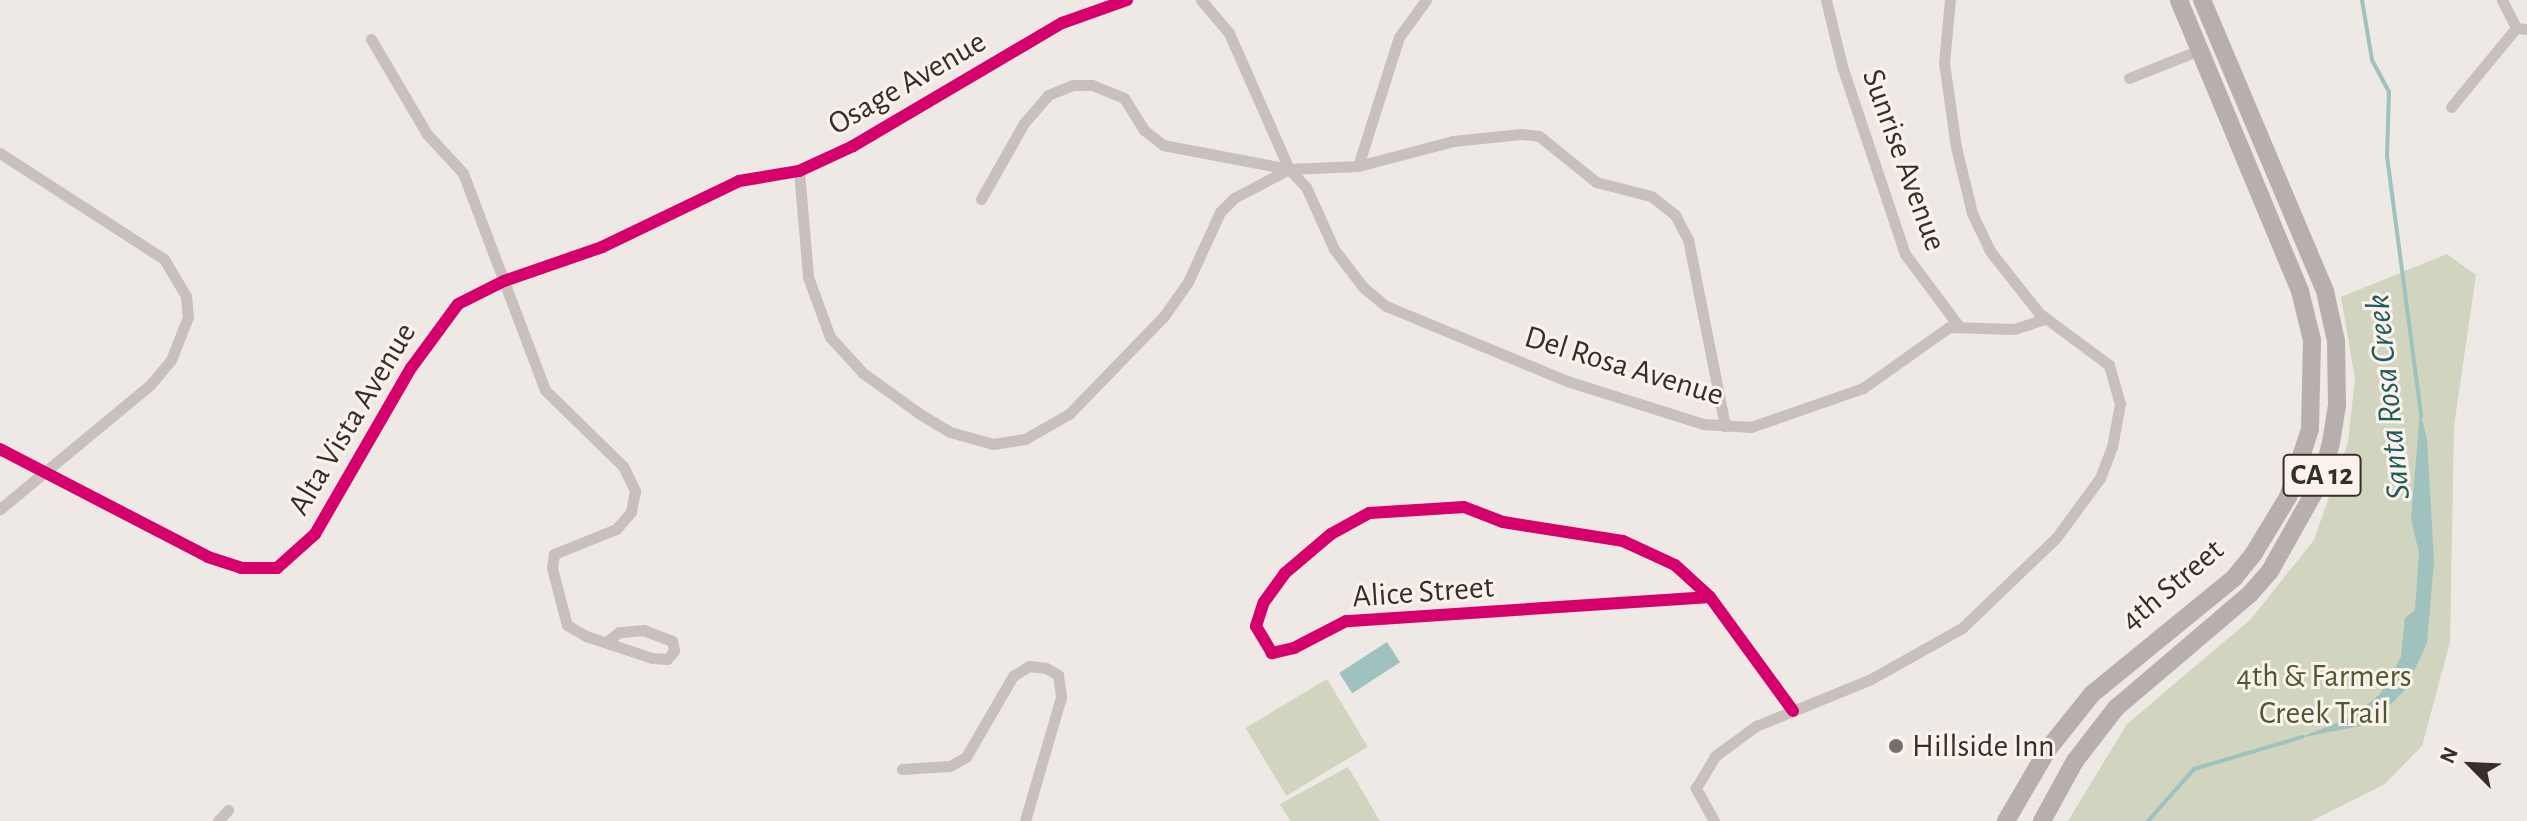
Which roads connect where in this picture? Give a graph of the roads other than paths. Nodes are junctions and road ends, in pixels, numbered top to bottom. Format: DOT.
graph roads {
  1 [pos="1127,0"];
  2 [pos="1201,0"];
  3 [pos="1426,0"];
  4 [pos="1826,0"];
  5 [pos="1950,0"];
  6 [pos="2179,0"];
  7 [pos="2202,0"];
  8 [pos="2502,0"];
  9 [pos="2521,29"];
  10 [pos="371,39"];
  11 [pos="2202,49"];
  12 [pos="2129,78"];
  13 [pos="2451,107"];
  14 [pos="0,153"];
  15 [pos="1358,166"];
  16 [pos="1289,169"];
  17 [pos="799,171"];
  18 [pos="981,199"];
  19 [pos="504,281"];
  20 [pos="2045,319"];
  21 [pos="1958,325"];
  22 [pos="1725,426"];
  23 [pos="0,449"];
  24 [pos="46,474"];
  25 [pos="0,509"];
  26 [pos="1710,597"];
  27 [pos="608,641"];
  28 [pos="1793,711"];
  29 [pos="902,769"];
  30 [pos="228,810"];
  31 [pos="218,821"];
  32 [pos="1025,821"];
  33 [pos="1714,821"];
  34 [pos="2006,821"];
  35 [pos="2042,821"];
  1 -- 17 [label="street, Osage Avenue"];
  2 -- 16 [label="street"];
  3 -- 15 [label="street"];
  4 -- 21 [label="street, Sunrise Avenue"];
  5 -- 20 [label="street"];
  6 -- 11 [label="main road, CA 12"];
  7 -- 35 [label="main road, 4th Street / CA 12"];
  8 -- 9 [label="street"];
  9 -- 13 [label="street"];
  10 -- 19 [label="street"];
  11 -- 12 [label="street"];
  11 -- 34 [label="main road, 4th Street / CA 12"];
  14 -- 24 [label="street"];
  15 -- 16 [label="street"];
  15 -- 22 [label="street"];
  16 -- 17 [label="street"];
  16 -- 18 [label="street"];
  16 -- 22 [label="street, Del Rosa Avenue"];
  17 -- 19 [label="street, Alta Vista Avenue"];
  19 -- 24 [label="street, Alta Vista Avenue"];
  19 -- 27 [label="street"];
  20 -- 21 [label="street"];
  20 -- 28 [label="street"];
  21 -- 22 [label="street, Del Rosa Avenue"];
  23 -- 24 [label="street, Alta Vista Avenue"];
  24 -- 25 [label="street"];
  26 -- 26 [label="street, Alice Street"];
  26 -- 28 [label="street, Alice Street"];
  27 -- 27 [label="street"];
  28 -- 33 [label="street"];
  29 -- 32 [label="street"];
  30 -- 31 [label="street"];
}
